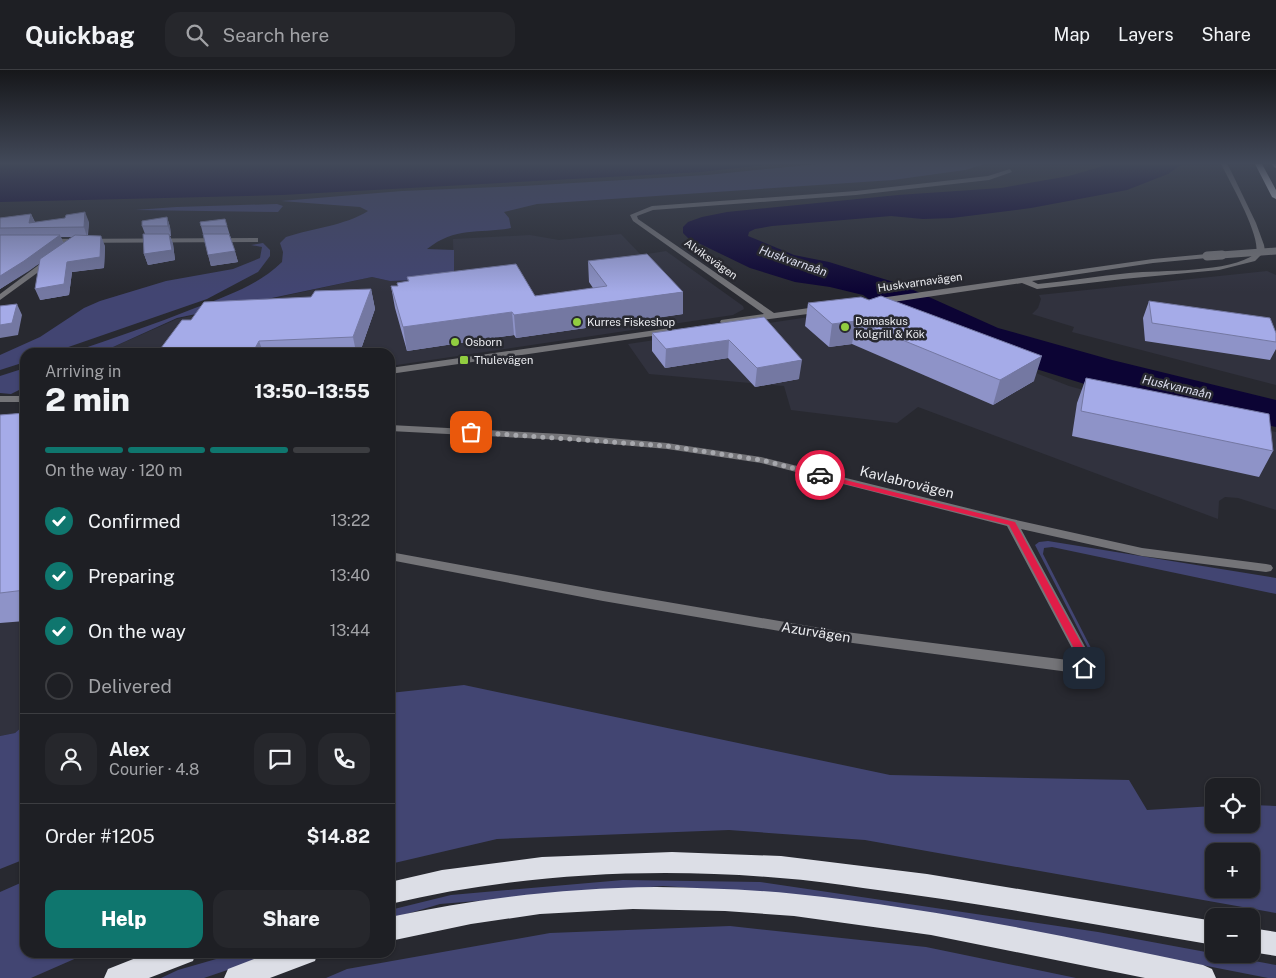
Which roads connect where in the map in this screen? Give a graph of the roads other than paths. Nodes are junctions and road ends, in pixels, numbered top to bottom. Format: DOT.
graph roads {
  1 [pos="668,206"];
  2 [pos="1246,206"];
  3 [pos="255,240"];
  4 [pos="39,241"];
  5 [pos="78,241"];
  6 [pos="1276,251"];
  7 [pos="1023,280"];
  8 [pos="0,298"];
  9 [pos="868,302"];
  10 [pos="830,308"];
  11 [pos="771,315"];
  12 [pos="714,324"];
  13 [pos="676,330"];
  14 [pos="395,370"];
  15 [pos="0,398"];
  16 [pos="20,399"];
  17 [pos="395,428"];
  18 [pos="1012,523"];
  19 [pos="395,557"];
  20 [pos="1266,568"];
  21 [pos="395,892"];
  22 [pos="395,928"];
  23 [pos="1205,931"];
  24 [pos="1260,941"];
  25 [pos="1276,944"];
  26 [pos="169,958"];
  27 [pos="290,958"];
  28 [pos="117,978"];
  29 [pos="237,978"];
  30 [pos="1203,978"];
  1 -- 11 [label="street, Alviksvägen"];
  2 -- 7 [label="street"];
  3 -- 5 [label="street"];
  4 -- 5 [label="street"];
  5 -- 8 [label="street"];
  6 -- 7 [label="street, Huskvarnavägen, bridge"];
  7 -- 9 [label="street, Huskvarnavägen"];
  10 -- 11 [label="street"];
  11 -- 12 [label="street"];
  13 -- 14 [label="street"];
  15 -- 16 [label="street"];
  17 -- 18 [label="street, Kavlabrovägen"];
  18 -- 19 [label="street, Azurvägen"];
  18 -- 20 [label="street, Kavlabrovägen"];
  21 -- 23 [label="highway"];
  22 -- 30 [label="highway"];
  24 -- 25 [label="highway"];
  26 -- 28 [label="highway"];
  27 -- 29 [label="highway"];
}
